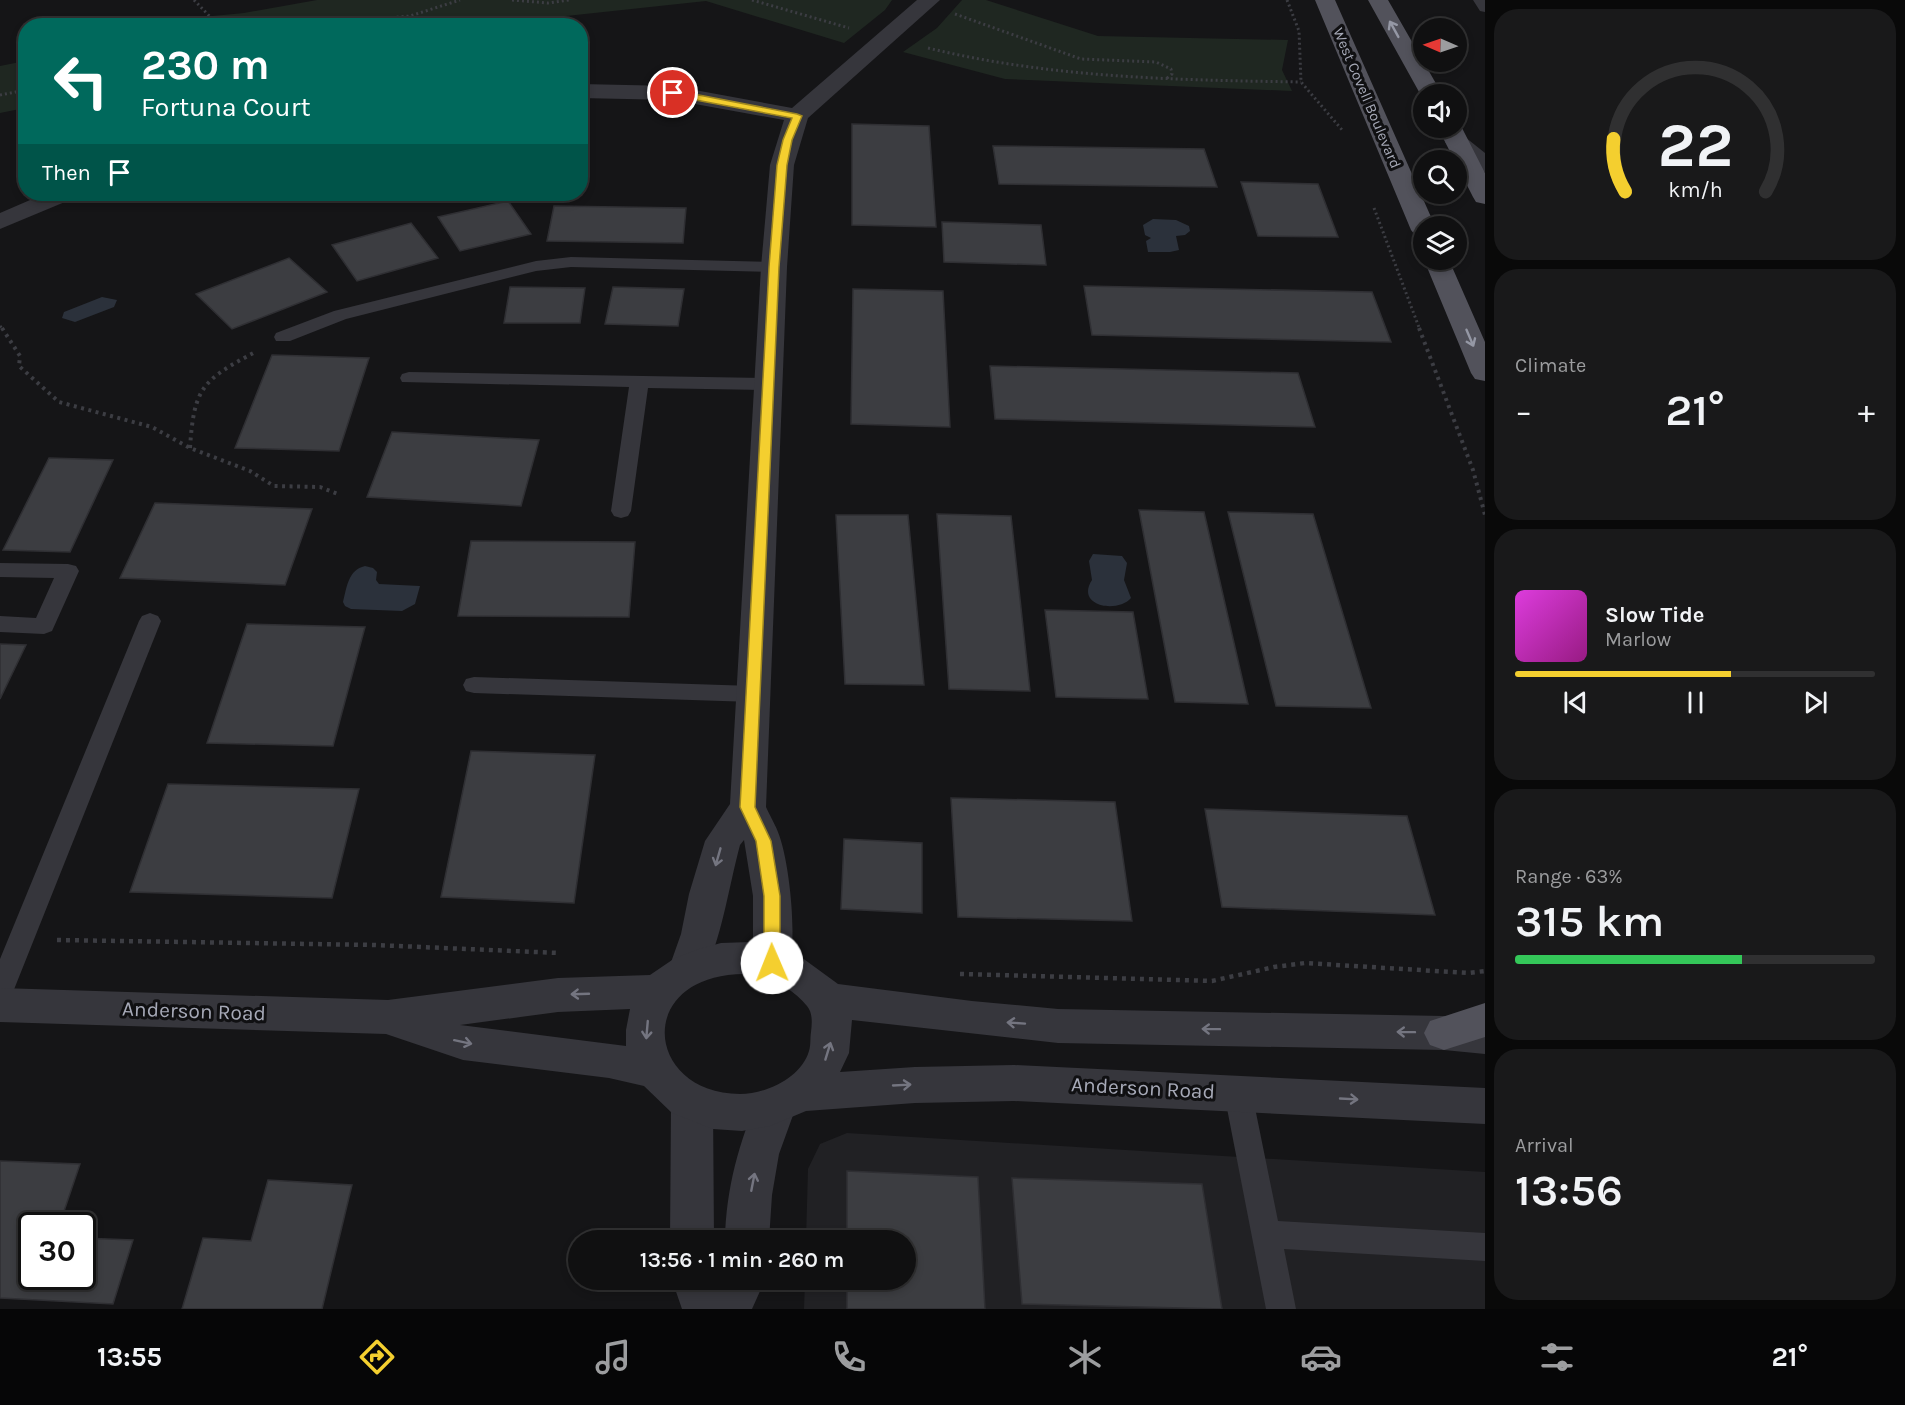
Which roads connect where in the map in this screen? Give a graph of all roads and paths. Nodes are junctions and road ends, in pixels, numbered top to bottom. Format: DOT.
graph roads {
  1 [pos="194,0"];
  2 [pos="460,0"];
  3 [pos="512,0"];
  4 [pos="569,0"];
  5 [pos="752,0"];
  6 [pos="1287,0"];
  7 [pos="1325,0"];
  8 [pos="1378,0"];
  9 [pos="1480,0"];
  10 [pos="928,2"];
  11 [pos="1485,8"];
  12 [pos="211,18"];
  13 [pos="387,18"];
  14 [pos="855,30"];
  15 [pos="928,48"];
  16 [pos="1165,79"];
  17 [pos="1301,82"];
  18 [pos="1425,84"];
  19 [pos="588,91"];
  20 [pos="18,92"];
  21 [pos="0,95"];
  22 [pos="797,116"];
  23 [pos="1347,136"];
  24 [pos="1455,138"];
  25 [pos="1456,138"];
  26 [pos="1485,165"];
  27 [pos="1485,197"];
  28 [pos="47,201"];
  29 [pos="1372,203"];
  30 [pos="1418,216"];
  31 [pos="0,222"];
  32 [pos="774,267"];
  33 [pos="1440,270"];
  34 [pos="0,326"];
  35 [pos="283,337"];
  36 [pos="1485,373"];
  37 [pos="409,378"];
  38 [pos="639,382"];
  39 [pos="769,384"];
  40 [pos="190,448"];
  41 [pos="338,494"];
  42 [pos="621,511"];
  43 [pos="1485,515"];
  44 [pos="0,570"];
  45 [pos="150,621"];
  46 [pos="0,624"];
  47 [pos="474,685"];
  48 [pos="753,694"];
  49 [pos="748,807"];
  50 [pos="22,939"];
  51 [pos="563,953"];
  52 [pos="772,963"];
  53 [pos="1485,971"];
  54 [pos="950,974"];
  55 [pos="674,980"];
  56 [pos="0,992"];
  57 [pos="823,996"];
  58 [pos="0,1005"];
  59 [pos="388,1017"];
  60 [pos="1485,1020"];
  61 [pos="1444,1033"];
  62 [pos="1485,1037"];
  63 [pos="655,1071"];
  64 [pos="1238,1093"];
  65 [pos="788,1100"];
  66 [pos="692,1105"];
  67 [pos="1485,1106"];
  68 [pos="692,1230"];
  69 [pos="748,1230"];
  70 [pos="1266,1234"];
  71 [pos="1485,1247"];
  72 [pos="698,1290"];
  73 [pos="738,1290"];
  74 [pos="705,1309"];
  75 [pos="729,1309"];
  76 [pos="1281,1309"];
  1 -- 12 [label="path"];
  2 -- 13 [label="path"];
  3 -- 4 [label="path"];
  5 -- 14 [label="path"];
  6 -- 17 [label="path"];
  7 -- 30 [label="main road, West Covell Boulevard"];
  18 -- 8 [label="main road, one-way"];
  9 -- 11 [label="lane"];
  10 -- 16 [label="path"];
  10 -- 22 [label="street"];
  15 -- 16 [label="path"];
  16 -- 17 [label="path"];
  17 -- 23 [label="path"];
  19 -- 22 [label="street"];
  20 -- 21 [label="path"];
  22 -- 32 [label="street"];
  24 -- 27 [label="main road"];
  25 -- 26 [label="street"];
  28 -- 31 [label="street"];
  29 -- 43 [label="path"];
  32 -- 35 [label="lane"];
  32 -- 39 [label="street"];
  33 -- 36 [label="main road, one-way"];
  34 -- 40 [label="path"];
  35 -- 40 [label="path"];
  37 -- 38 [label="lane"];
  38 -- 39 [label="lane"];
  38 -- 42 [label="lane"];
  39 -- 48 [label="street"];
  40 -- 41 [label="path"];
  44 -- 46 [label="lane"];
  45 -- 50 [label="lane"];
  47 -- 48 [label="lane"];
  48 -- 49 [label="street"];
  49 -- 52 [label="street"];
  49 -- 55 [label="street, one-way"];
  50 -- 51 [label="path"];
  50 -- 56 [label="lane"];
  52 -- 55 [label="street"];
  52 -- 57 [label="street"];
  53 -- 54 [label="path"];
  55 -- 59 [label="street, Anderson Road, one-way"];
  55 -- 63 [label="street, one-way"];
  61 -- 57 [label="street, one-way"];
  65 -- 57 [label="street, one-way"];
  58 -- 59 [label="street, Anderson Road"];
  59 -- 63 [label="street, Anderson Road, one-way"];
  60 -- 61 [label="main road"];
  61 -- 62 [label="street"];
  63 -- 66 [label="street"];
  65 -- 64 [label="street, Anderson Road, one-way"];
  64 -- 67 [label="street, Anderson Road, one-way"];
  64 -- 70 [label="lane"];
  65 -- 66 [label="street"];
  69 -- 65 [label="street, one-way"];
  66 -- 68 [label="street"];
  70 -- 71 [label="lane"];
  70 -- 76 [label="lane"];
  72 -- 74 [label="street"];
  73 -- 75 [label="street"];
}
